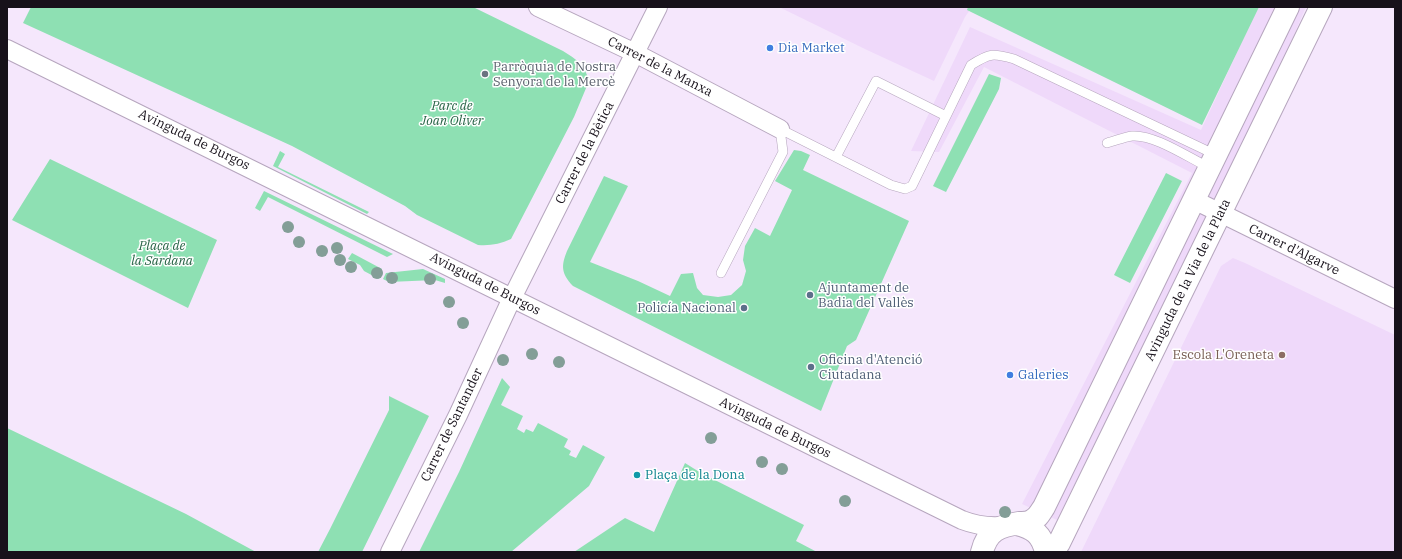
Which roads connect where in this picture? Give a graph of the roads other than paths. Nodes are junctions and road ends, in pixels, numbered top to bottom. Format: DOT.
graph roads {
  1 [pos="538,7"];
  2 [pos="658,7"];
  3 [pos="1288,7"];
  4 [pos="1321,7"];
  5 [pos="7,49"];
  6 [pos="635,53"];
  7 [pos="946,116"];
  8 [pos="780,129"];
  9 [pos="1107,143"];
  10 [pos="836,157"];
  11 [pos="1213,161"];
  12 [pos="1194,200"];
  13 [pos="1220,214"];
  14 [pos="722,273"];
  15 [pos="512,298"];
  16 [pos="1395,299"];
  17 [pos="962,520"];
  18 [pos="1009,525"];
  19 [pos="390,552"];
  20 [pos="981,552"];
  21 [pos="1046,552"];
  22 [pos="1053,552"];
  1 -- 6 [label="street, Carrer de la Manxa"];
  2 -- 6 [label="street, Carrer de la Bètica"];
  3 -- 11 [label="street"];
  4 -- 13 [label="street, Avinguda de la Via de la Plata"];
  5 -- 15 [label="street, Avinguda de Burgos"];
  6 -- 8 [label="street, Carrer de la Manxa"];
  6 -- 15 [label="street, Carrer de la Bètica"];
  7 -- 10 [label="lane"];
  7 -- 10 [label="lane"];
  7 -- 11 [label="lane"];
  8 -- 10 [label="lane"];
  8 -- 14 [label="lane"];
  9 -- 11 [label="lane"];
  11 -- 12 [label="street"];
  12 -- 13 [label="street, Carrer d'Algarve"];
  12 -- 18 [label="street"];
  13 -- 16 [label="street, Carrer d'Algarve"];
  13 -- 22 [label="street, Avinguda de la Via de la Plata"];
  15 -- 17 [label="street, Avinguda de Burgos"];
  15 -- 19 [label="street, Carrer de Santander"];
  17 -- 18 [label="street, Avinguda de Burgos"];
  17 -- 20 [label="street, Avinguda de Burgos"];
  18 -- 20 [label="street"];
  18 -- 21 [label="street"];
}
